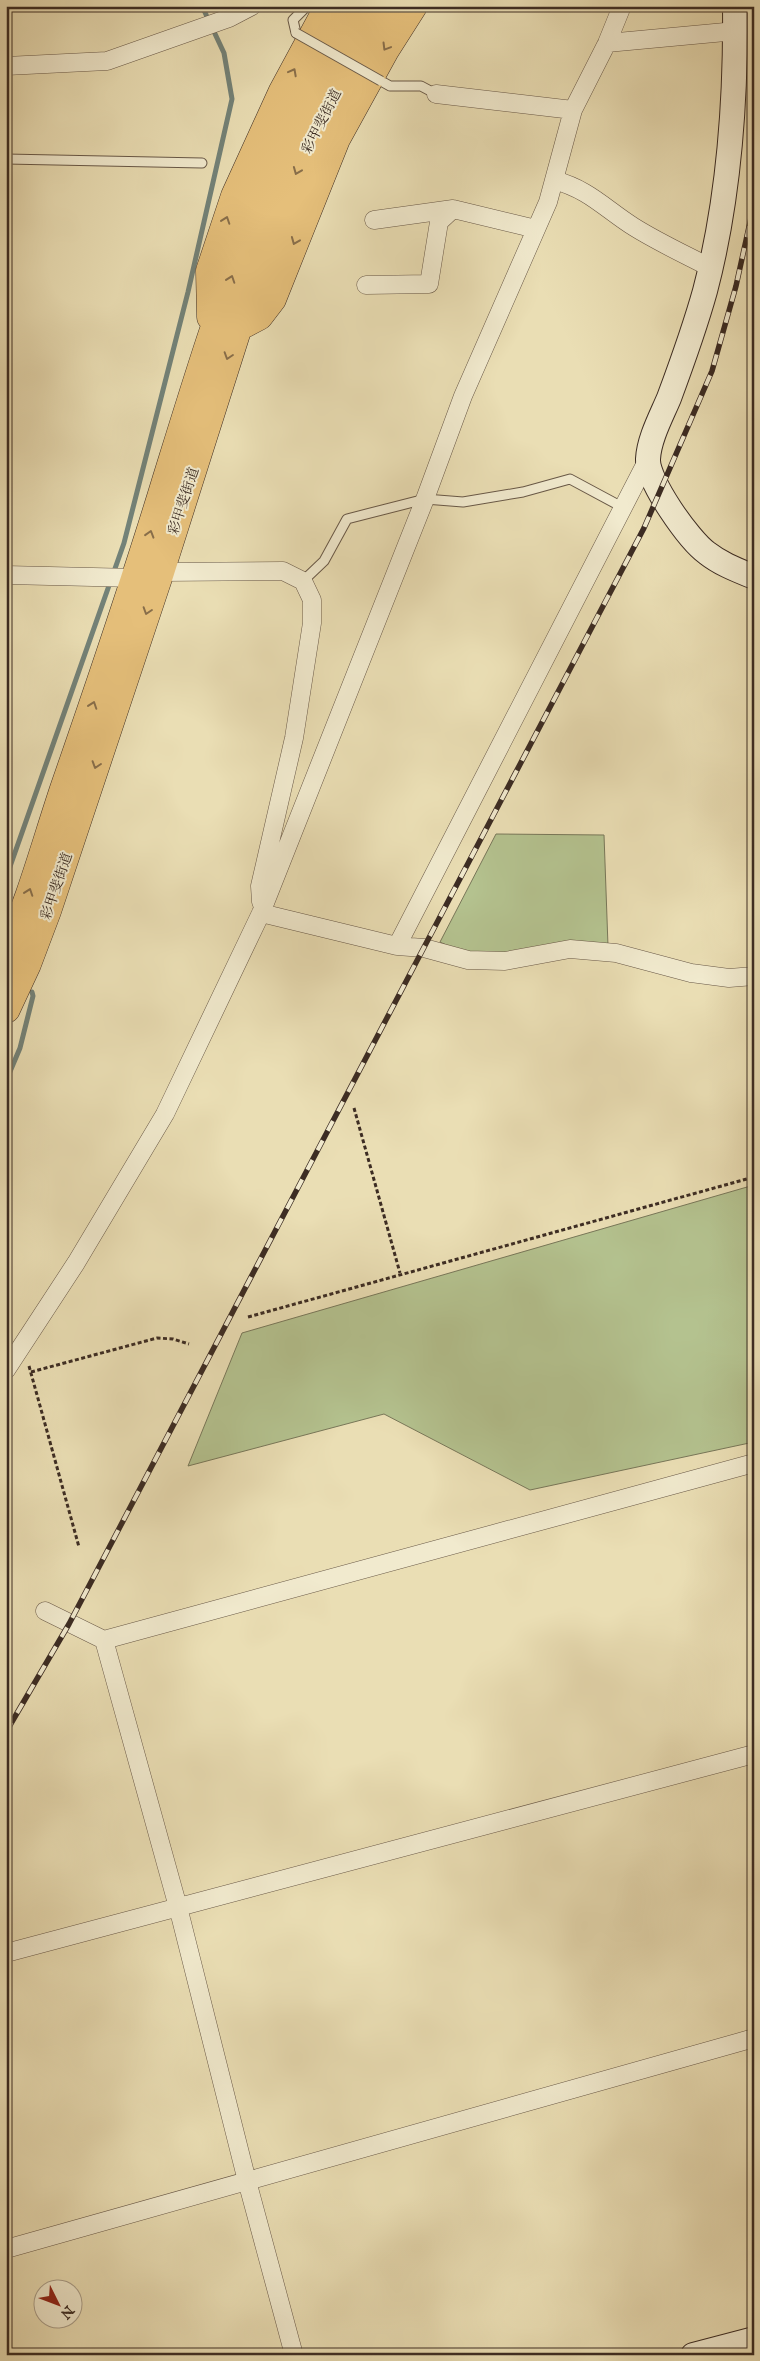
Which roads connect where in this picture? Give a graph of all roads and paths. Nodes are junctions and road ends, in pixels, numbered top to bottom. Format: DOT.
graph roads {
  1 [pos="252,6"];
  2 [pos="307,6"];
  3 [pos="329,6"];
  4 [pos="360,6"];
  5 [pos="389,6"];
  6 [pos="413,6"];
  7 [pos="622,6"];
  8 [pos="736,6"];
  9 [pos="736,31"];
  10 [pos="607,43"];
  11 [pos="6,66"];
  12 [pos="436,94"];
  13 [pos="573,110"];
  14 [pos="6,159"];
  15 [pos="202,164"];
  16 [pos="554,180"];
  17 [pos="453,208"];
  18 [pos="374,220"];
  19 [pos="536,229"];
  20 [pos="709,267"];
  21 [pos="366,284"];
  22 [pos="238,327"];
  23 [pos="212,336"];
  24 [pos="648,459"];
  25 [pos="425,499"];
  26 [pos="624,508"];
  27 [pos="6,575"];
  28 [pos="148,575"];
  29 [pos="754,577"];
  30 [pos="303,581"];
  31 [pos="261,912"];
  32 [pos="397,946"];
  33 [pos="6,954"];
  34 [pos="754,976"];
  35 [pos="6,1009"];
  36 [pos="354,1108"];
  37 [pos="754,1177"];
  38 [pos="400,1273"];
  39 [pos="248,1316"];
  40 [pos="22,1344"];
  41 [pos="189,1344"];
  42 [pos="6,1370"];
  43 [pos="31,1372"];
  44 [pos="754,1463"];
  45 [pos="79,1547"];
  46 [pos="45,1611"];
  47 [pos="104,1640"];
  48 [pos="754,1754"];
  49 [pos="178,1907"];
  50 [pos="6,1953"];
  51 [pos="754,2038"];
  52 [pos="247,2181"];
  53 [pos="6,2249"];
  54 [pos="754,2339"];
  55 [pos="294,2355"];
  56 [pos="692,2355"];
  1 -- 11 [label="street"];
  2 -- 12 [label="lane, bridge"];
  23 -- 3 [label="highway, one-way"];
  23 -- 4 [label="highway, 彩甲斐街道, one-way"];
  5 -- 22 [label="highway, 彩甲斐街道, one-way"];
  6 -- 22 [label="highway, one-way"];
  7 -- 10 [label="street"];
  8 -- 9 [label="street"];
  9 -- 10 [label="street"];
  9 -- 20 [label="street"];
  10 -- 13 [label="street"];
  12 -- 13 [label="street"];
  13 -- 16 [label="street"];
  14 -- 15 [label="lane"];
  16 -- 19 [label="street"];
  16 -- 20 [label="street"];
  17 -- 18 [label="street"];
  17 -- 19 [label="street"];
  17 -- 21 [label="street"];
  19 -- 25 [label="street"];
  20 -- 24 [label="street"];
  22 -- 28 [label="highway, 彩甲斐街道, one-way"];
  28 -- 23 [label="highway, 彩甲斐街道, one-way"];
  24 -- 26 [label="street"];
  24 -- 29 [label="street"];
  25 -- 26 [label="lane"];
  25 -- 30 [label="lane"];
  25 -- 31 [label="street"];
  26 -- 32 [label="street"];
  27 -- 28 [label="street"];
  28 -- 30 [label="street"];
  33 -- 28 [label="highway, 彩甲斐街道, one-way"];
  28 -- 35 [label="highway, 彩甲斐街道, one-way"];
  30 -- 31 [label="street"];
  31 -- 32 [label="street"];
  31 -- 40 [label="street"];
  32 -- 34 [label="street"];
  36 -- 38 [label="path"];
  37 -- 38 [label="path"];
  38 -- 39 [label="path"];
  40 -- 42 [label="street"];
  40 -- 43 [label="path"];
  41 -- 43 [label="path"];
  43 -- 45 [label="path"];
  44 -- 47 [label="street"];
  46 -- 47 [label="street"];
  47 -- 49 [label="street"];
  48 -- 49 [label="street"];
  49 -- 50 [label="street"];
  49 -- 52 [label="street"];
  51 -- 52 [label="street"];
  52 -- 53 [label="street"];
  52 -- 55 [label="street"];
  54 -- 56 [label="street"];
}
